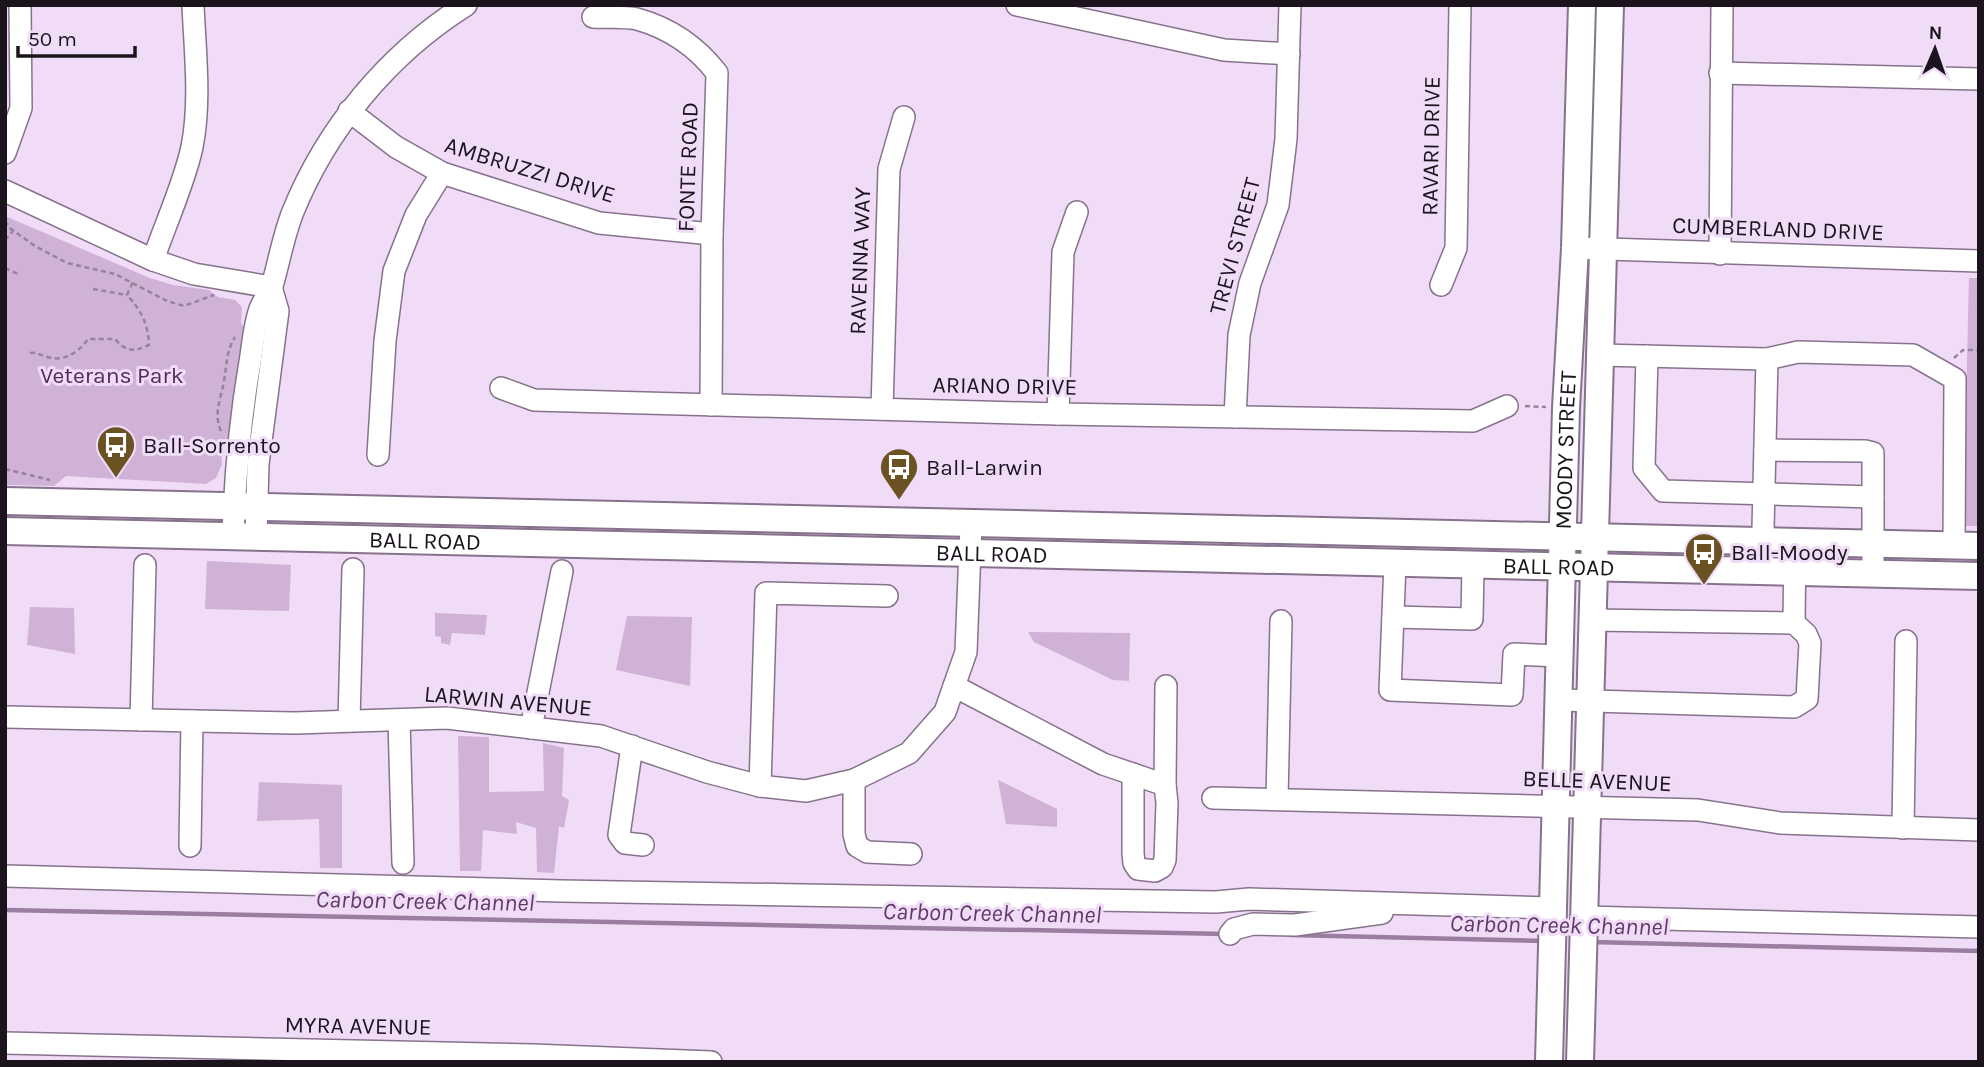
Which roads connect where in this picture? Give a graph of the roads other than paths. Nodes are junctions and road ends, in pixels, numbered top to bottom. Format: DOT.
graph roads {
  1 [pos="20,5"];
  2 [pos="193,5"];
  3 [pos="466,5"];
  4 [pos="1017,5"];
  5 [pos="1290,5"];
  6 [pos="1460,5"];
  7 [pos="1582,5"];
  8 [pos="1610,5"];
  9 [pos="1721,5"];
  10 [pos="593,17"];
  11 [pos="1289,54"];
  12 [pos="1720,73"];
  13 [pos="1979,79"];
  14 [pos="349,111"];
  15 [pos="904,117"];
  16 [pos="5,153"];
  17 [pos="442,173"];
  18 [pos="5,191"];
  19 [pos="1077,212"];
  20 [pos="712,234"];
  21 [pos="1575,248"];
  22 [pos="1603,248"];
  23 [pos="1720,254"];
  24 [pos="153,260"];
  25 [pos="1979,261"];
  26 [pos="1441,285"];
  27 [pos="271,287"];
  28 [pos="1601,355"];
  29 [pos="1647,356"];
  30 [pos="1767,359"];
  31 [pos="501,388"];
  32 [pos="711,405"];
  33 [pos="1507,406"];
  34 [pos="882,409"];
  35 [pos="1058,414"];
  36 [pos="1235,417"];
  37 [pos="1765,450"];
  38 [pos="378,455"];
  39 [pos="1764,495"];
  40 [pos="1873,497"];
  41 [pos="5,501"];
  42 [pos="246,508"];
  43 [pos="971,524"];
  44 [pos="5,531"];
  45 [pos="245,536"];
  46 [pos="1563,537"];
  47 [pos="1595,538"];
  48 [pos="1763,541"];
  49 [pos="1796,542"];
  50 [pos="1874,544"];
  51 [pos="1966,546"];
  52 [pos="970,553"];
  53 [pos="1395,563"];
  54 [pos="145,565"];
  55 [pos="1473,565"];
  56 [pos="1562,566"];
  57 [pos="1594,567"];
  58 [pos="353,569"];
  59 [pos="562,571"];
  60 [pos="1762,572"];
  61 [pos="1795,572"];
  62 [pos="1873,574"];
  63 [pos="1979,576"];
  64 [pos="887,596"];
  65 [pos="1393,617"];
  66 [pos="1593,620"];
  67 [pos="1282,621"];
  68 [pos="1794,623"];
  69 [pos="1906,641"];
  70 [pos="1560,656"];
  71 [pos="954,686"];
  72 [pos="1166,686"];
  73 [pos="1559,700"];
  74 [pos="1591,701"];
  75 [pos="5,717"];
  76 [pos="141,720"];
  77 [pos="399,720"];
  78 [pos="192,721"];
  79 [pos="349,721"];
  80 [pos="531,728"];
  81 [pos="632,746"];
  82 [pos="1133,774"];
  83 [pos="854,780"];
  84 [pos="1165,785"];
  85 [pos="760,786"];
  86 [pos="1213,798"];
  87 [pos="1277,799"];
  88 [pos="1555,806"];
  89 [pos="1588,807"];
  90 [pos="1903,828"];
  91 [pos="1979,830"];
  92 [pos="643,845"];
  93 [pos="190,846"];
  94 [pos="911,854"];
  95 [pos="402,863"];
  96 [pos="5,876"];
  97 [pos="1447,905"];
  98 [pos="1551,915"];
  99 [pos="1585,920"];
  100 [pos="1979,927"];
  101 [pos="1230,934"];
  102 [pos="5,1044"];
  103 [pos="58,1053"];
  104 [pos="174,1055"];
  105 [pos="355,1057"];
  106 [pos="533,1058"];
  107 [pos="711,1062"];
  108 [pos="1549,1062"];
  109 [pos="1580,1062"];
  1 -- 16 [label="street"];
  2 -- 24 [label="street"];
  3 -- 14 [label="street"];
  4 -- 11 [label="street"];
  5 -- 11 [label="street, TREVI STREET"];
  6 -- 26 [label="street, RAVARI DRIVE"];
  7 -- 21 [label="main road, MOODY STREET"];
  8 -- 22 [label="main road, MOODY STREET"];
  9 -- 12 [label="street"];
  10 -- 20 [label="street, FONTE ROAD"];
  11 -- 36 [label="street, TREVI STREET"];
  12 -- 13 [label="street"];
  12 -- 23 [label="street"];
  14 -- 17 [label="street, AMBRUZZI DRIVE"];
  14 -- 27 [label="street"];
  15 -- 34 [label="street, RAVENNA WAY"];
  17 -- 20 [label="street, AMBRUZZI DRIVE"];
  17 -- 38 [label="street"];
  18 -- 24 [label="street"];
  19 -- 35 [label="street"];
  20 -- 32 [label="street, FONTE ROAD"];
  21 -- 22 [label="street, CUMBERLAND DRIVE"];
  21 -- 46 [label="main road, MOODY STREET"];
  22 -- 23 [label="street, CUMBERLAND DRIVE"];
  22 -- 28 [label="main road, MOODY STREET"];
  23 -- 25 [label="street, CUMBERLAND DRIVE"];
  24 -- 27 [label="street"];
  27 -- 42 [label="street"];
  28 -- 29 [label="street"];
  28 -- 47 [label="main road, MOODY STREET"];
  29 -- 30 [label="street"];
  29 -- 39 [label="street"];
  30 -- 37 [label="street"];
  30 -- 51 [label="street"];
  31 -- 32 [label="street, ARIANO DRIVE"];
  32 -- 34 [label="street, ARIANO DRIVE"];
  33 -- 36 [label="street, ARIANO DRIVE"];
  34 -- 35 [label="street, ARIANO DRIVE"];
  35 -- 36 [label="street, ARIANO DRIVE"];
  37 -- 39 [label="street"];
  37 -- 40 [label="street"];
  39 -- 40 [label="street"];
  39 -- 48 [label="street"];
  40 -- 50 [label="street"];
  41 -- 42 [label="main road, BALL ROAD"];
  42 -- 43 [label="main road, BALL ROAD"];
  42 -- 45 [label="street"];
  43 -- 46 [label="main road, BALL ROAD"];
  43 -- 52 [label="street, LARWIN AVENUE"];
  44 -- 45 [label="main road, BALL ROAD"];
  45 -- 52 [label="main road, BALL ROAD"];
  46 -- 47 [label="main road, BALL ROAD"];
  46 -- 56 [label="main road, MOODY STREET"];
  47 -- 48 [label="main road, BALL ROAD"];
  47 -- 57 [label="main road, MOODY STREET"];
  48 -- 49 [label="main road, BALL ROAD"];
  48 -- 60 [label="street"];
  49 -- 50 [label="main road, BALL ROAD"];
  49 -- 61 [label="street"];
  50 -- 51 [label="main road, BALL ROAD"];
  50 -- 62 [label="street"];
  52 -- 53 [label="main road, BALL ROAD"];
  52 -- 71 [label="street, LARWIN AVENUE"];
  53 -- 55 [label="main road, BALL ROAD"];
  53 -- 65 [label="street"];
  54 -- 76 [label="street"];
  55 -- 56 [label="main road, BALL ROAD"];
  55 -- 65 [label="street"];
  56 -- 57 [label="main road, BALL ROAD"];
  56 -- 70 [label="main road, MOODY STREET"];
  57 -- 60 [label="main road, BALL ROAD"];
  57 -- 66 [label="main road, MOODY STREET"];
  58 -- 79 [label="street"];
  59 -- 80 [label="street"];
  60 -- 61 [label="main road, BALL ROAD"];
  61 -- 62 [label="main road, BALL ROAD"];
  61 -- 68 [label="street"];
  62 -- 63 [label="main road, BALL ROAD"];
  64 -- 85 [label="street"];
  65 -- 70 [label="street"];
  66 -- 68 [label="street"];
  66 -- 74 [label="main road, MOODY STREET"];
  67 -- 87 [label="street"];
  68 -- 74 [label="street"];
  69 -- 90 [label="street"];
  70 -- 73 [label="main road, MOODY STREET"];
  71 -- 82 [label="street"];
  71 -- 83 [label="street, LARWIN AVENUE"];
  72 -- 84 [label="street"];
  73 -- 74 [label="street"];
  73 -- 88 [label="main road, MOODY STREET"];
  74 -- 89 [label="main road, MOODY STREET"];
  75 -- 76 [label="street, LARWIN AVENUE"];
  76 -- 78 [label="street, LARWIN AVENUE"];
  77 -- 79 [label="street, LARWIN AVENUE"];
  77 -- 80 [label="street, LARWIN AVENUE"];
  77 -- 95 [label="street"];
  78 -- 79 [label="street, LARWIN AVENUE"];
  78 -- 93 [label="street"];
  80 -- 81 [label="street, LARWIN AVENUE"];
  81 -- 85 [label="street, LARWIN AVENUE"];
  81 -- 92 [label="street"];
  82 -- 84 [label="street"];
  82 -- 84 [label="street"];
  83 -- 85 [label="street, LARWIN AVENUE"];
  83 -- 94 [label="street"];
  86 -- 87 [label="street, BELLE AVENUE"];
  87 -- 88 [label="street, BELLE AVENUE"];
  88 -- 89 [label="street, BELLE AVENUE"];
  88 -- 98 [label="main road, MOODY STREET"];
  89 -- 90 [label="street, BELLE AVENUE"];
  89 -- 99 [label="main road, MOODY STREET"];
  90 -- 91 [label="street, BELLE AVENUE"];
  96 -- 97 [label="street"];
  97 -- 98 [label="street"];
  97 -- 101 [label="street"];
  98 -- 108 [label="main road, MOODY STREET"];
  99 -- 100 [label="street"];
  99 -- 109 [label="main road, MOODY STREET"];
  102 -- 103 [label="street, MYRA AVENUE"];
  103 -- 104 [label="street, MYRA AVENUE"];
  104 -- 105 [label="street, MYRA AVENUE"];
  105 -- 106 [label="street, MYRA AVENUE"];
  106 -- 107 [label="street, MYRA AVENUE"];
}
